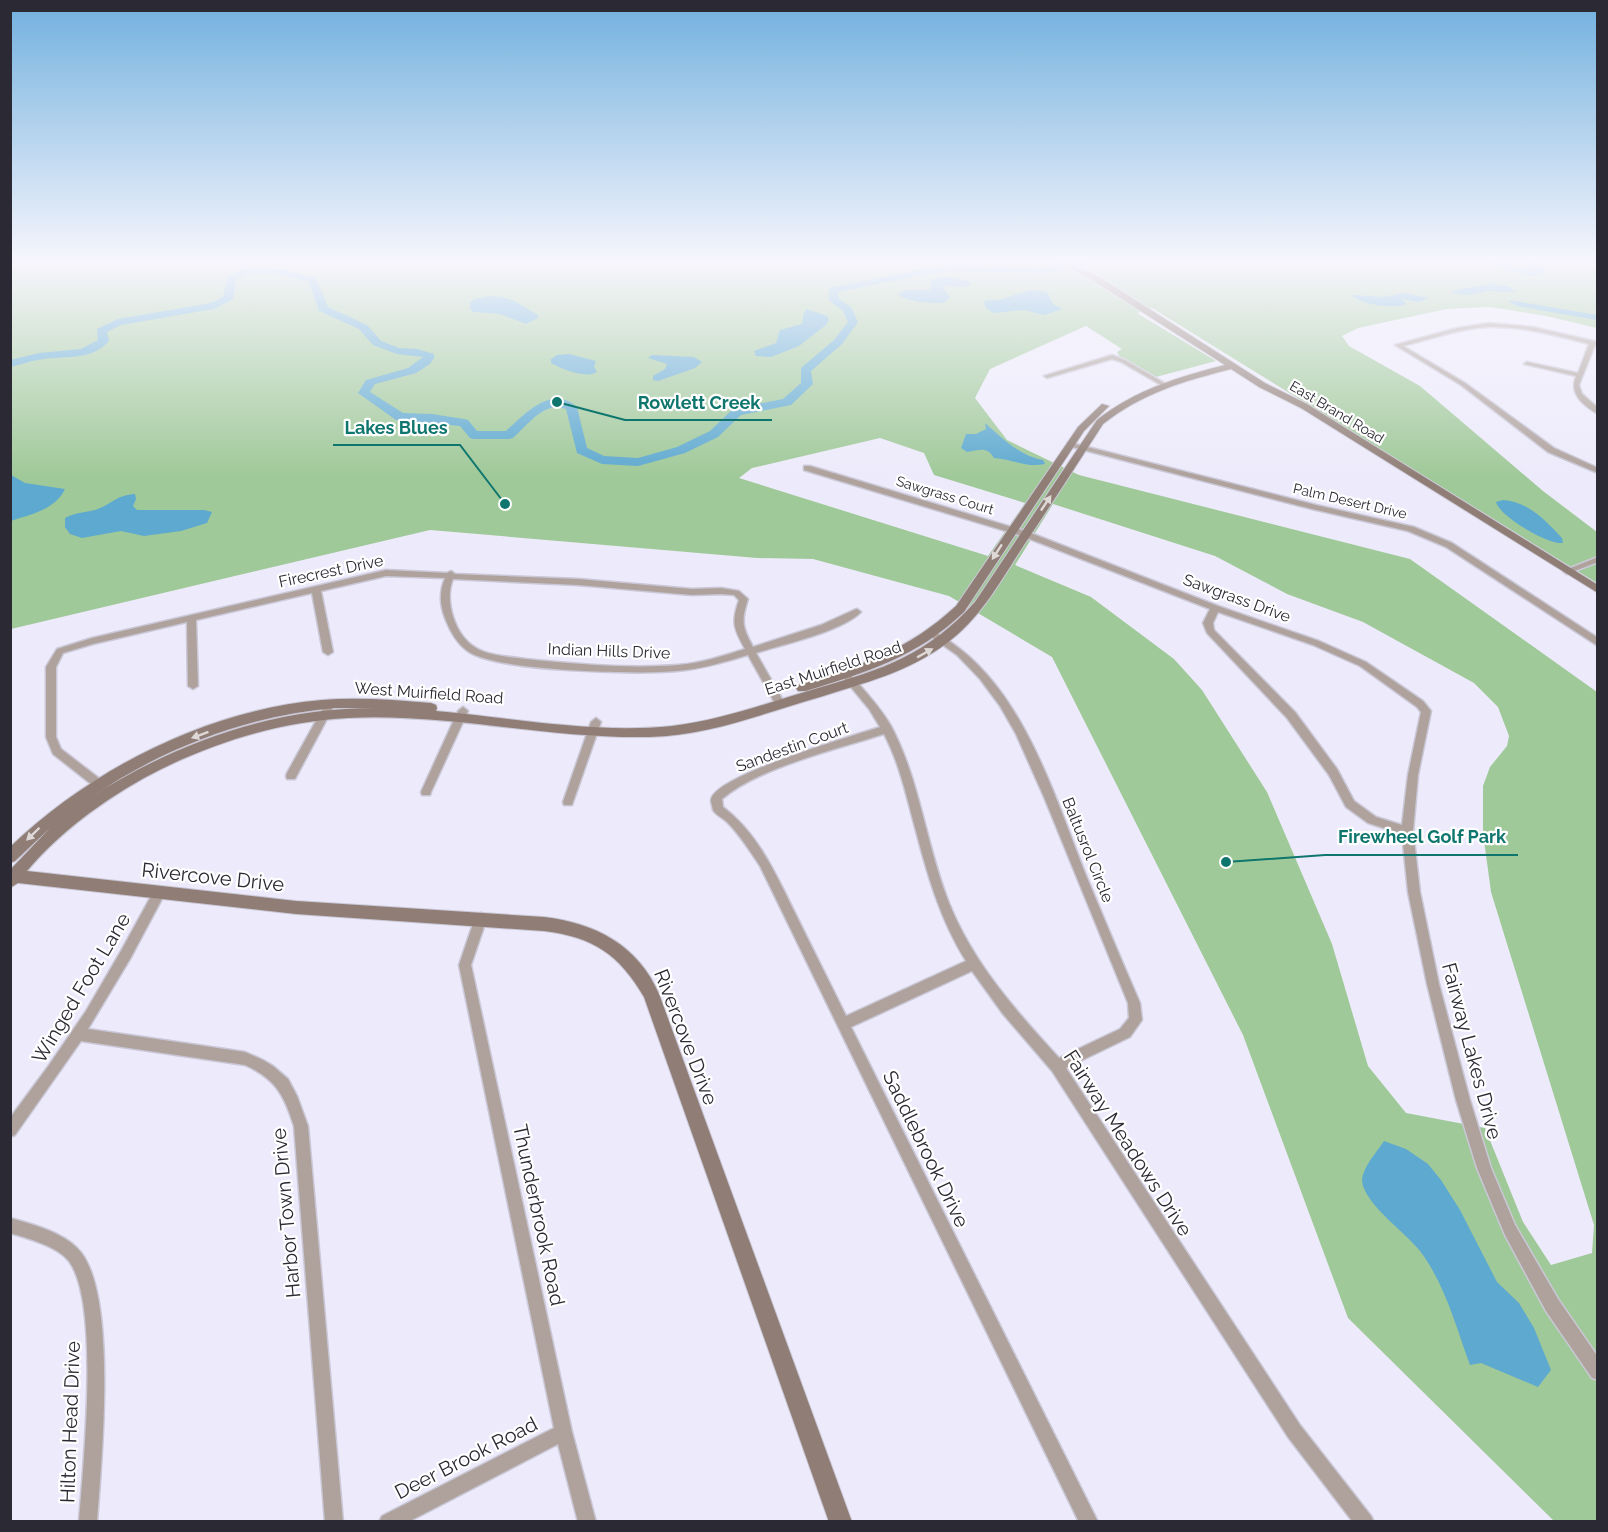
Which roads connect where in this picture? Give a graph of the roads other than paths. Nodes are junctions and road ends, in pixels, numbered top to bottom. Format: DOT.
graph roads {
  1 [pos="1181,333"];
  2 [pos="1445,333"];
  3 [pos="1552,333"];
  4 [pos="1595,344"];
  5 [pos="1228,364"];
  6 [pos="1527,364"];
  7 [pos="1579,375"];
  8 [pos="1047,376"];
  9 [pos="1160,382"];
  10 [pos="1598,412"];
  11 [pos="1077,445"];
  12 [pos="807,468"];
  13 [pos="1598,471"];
  14 [pos="1011,530"];
  15 [pos="1025,534"];
  16 [pos="1598,559"];
  17 [pos="1598,567"];
  18 [pos="451,574"];
  19 [pos="1571,574"];
  20 [pos="316,589"];
  21 [pos="1598,590"];
  22 [pos="1215,608"];
  23 [pos="857,612"];
  24 [pos="191,619"];
  25 [pos="933,634"];
  26 [pos="944,640"];
  27 [pos="1598,643"];
  28 [pos="749,651"];
  29 [pos="328,652"];
  30 [pos="848,679"];
  31 [pos="193,686"];
  32 [pos="777,700"];
  33 [pos="327,710"];
  34 [pos="1426,711"];
  35 [pos="461,715"];
  36 [pos="594,726"];
  37 [pos="886,729"];
  38 [pos="291,776"];
  39 [pos="104,789"];
  40 [pos="426,792"];
  41 [pos="568,802"];
  42 [pos="716,802"];
  43 [pos="1407,831"];
  44 [pos="10,857"];
  45 [pos="12,878"];
  46 [pos="159,893"];
  47 [pos="481,918"];
  48 [pos="974,964"];
  49 [pos="843,1024"];
  50 [pos="77,1034"];
  51 [pos="1058,1066"];
  52 [pos="10,1130"];
  53 [pos="10,1225"];
  54 [pos="1598,1372"];
  55 [pos="563,1432"];
  56 [pos="88,1521"];
  57 [pos="334,1521"];
  58 [pos="388,1521"];
  59 [pos="586,1521"];
  60 [pos="841,1521"];
  61 [pos="1089,1521"];
  62 [pos="1365,1521"];
  1 -- 5 [label="street, East Brand Road"];
  2 -- 13 [label="street"];
  3 -- 4 [label="street"];
  4 -- 7 [label="street"];
  5 -- 9 [label="street, East Muirfield Road"];
  5 -- 19 [label="street, East Brand Road"];
  6 -- 7 [label="street"];
  7 -- 10 [label="street"];
  8 -- 9 [label="street"];
  9 -- 11 [label="street, East Muirfield Road"];
  11 -- 14 [label="street, East Muirfield Road"];
  15 -- 11 [label="street, East Muirfield Road, one-way"];
  11 -- 27 [label="street, Palm Desert Drive"];
  12 -- 14 [label="street, Sawgrass Court"];
  14 -- 15 [label="street, Sawgrass Court"];
  14 -- 25 [label="street, East Muirfield Road, one-way"];
  15 -- 22 [label="street, Sawgrass Drive"];
  15 -- 26 [label="street, East Muirfield Road"];
  16 -- 19 [label="street"];
  17 -- 19 [label="street"];
  18 -- 20 [label="street, Firecrest Drive"];
  18 -- 28 [label="street, Firecrest Drive"];
  18 -- 28 [label="street, Indian Hills Drive"];
  19 -- 21 [label="street, East Brand Road"];
  20 -- 24 [label="street, Firecrest Drive"];
  20 -- 29 [label="street"];
  22 -- 34 [label="street, Sawgrass Drive"];
  22 -- 43 [label="street"];
  23 -- 28 [label="street, Indian Hills Drive"];
  24 -- 31 [label="street"];
  24 -- 39 [label="street, Firecrest Drive"];
  25 -- 26 [label="street, Baltusrol Circle"];
  25 -- 30 [label="street, East Muirfield Road"];
  30 -- 26 [label="street, East Muirfield Road, one-way"];
  26 -- 51 [label="street, Baltusrol Circle"];
  28 -- 32 [label="street"];
  30 -- 32 [label="street, East Muirfield Road"];
  30 -- 37 [label="street, Fairway Meadows Drive"];
  32 -- 36 [label="street, West Muirfield Road"];
  33 -- 35 [label="street, West Muirfield Road"];
  33 -- 38 [label="street"];
  33 -- 39 [label="street, West Muirfield Road"];
  34 -- 43 [label="street, Fairway Lakes Drive"];
  35 -- 36 [label="street, West Muirfield Road"];
  35 -- 40 [label="street"];
  36 -- 41 [label="street"];
  37 -- 42 [label="street, Sandestin Court"];
  37 -- 48 [label="street, Fairway Meadows Drive"];
  39 -- 44 [label="street, West Muirfield Road, one-way"];
  39 -- 45 [label="street, West Muirfield Road"];
  42 -- 49 [label="street, Saddlebrook Drive"];
  43 -- 54 [label="street, Fairway Lakes Drive"];
  45 -- 46 [label="street, Rivercove Drive"];
  46 -- 47 [label="street, Rivercove Drive"];
  46 -- 50 [label="street, Winged Foot Lane"];
  47 -- 55 [label="street, Thunderbrook Road"];
  47 -- 60 [label="street, Rivercove Drive"];
  48 -- 49 [label="street"];
  48 -- 51 [label="street, Fairway Meadows Drive"];
  49 -- 61 [label="street, Saddlebrook Drive"];
  50 -- 52 [label="street, Winged Foot Lane"];
  50 -- 57 [label="street, Harbor Town Drive"];
  51 -- 62 [label="street, Fairway Meadows Drive"];
  53 -- 56 [label="street, Hilton Head Drive"];
  55 -- 58 [label="street, Deer Brook Road"];
  55 -- 59 [label="street, Thunderbrook Road"];
}
